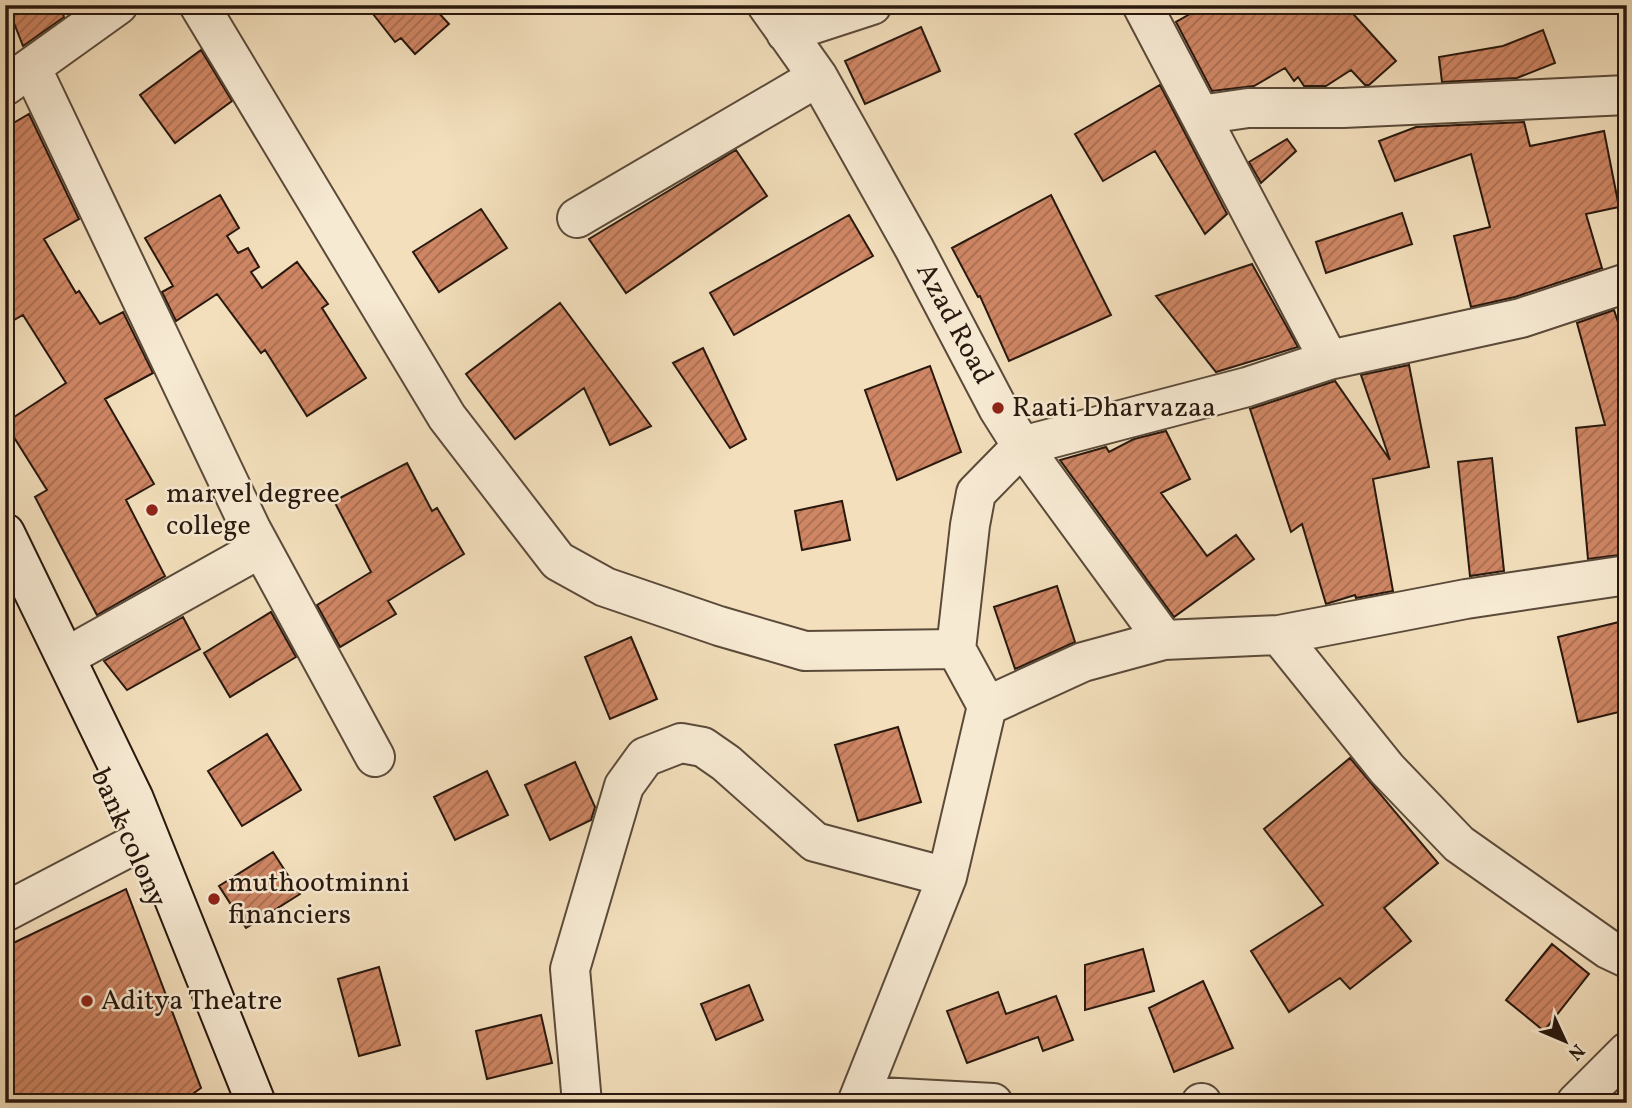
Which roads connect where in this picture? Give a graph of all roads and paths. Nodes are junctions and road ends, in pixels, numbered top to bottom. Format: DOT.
graph roads {
  1 [pos="118,5"];
  2 [pos="200,5"];
  3 [pos="872,5"];
  4 [pos="1142,5"];
  5 [pos="776,19"];
  6 [pos="818,77"];
  7 [pos="18,78"];
  8 [pos="1627,95"];
  9 [pos="1200,115"];
  10 [pos="577,218"];
  11 [pos="1627,283"];
  12 [pos="1329,360"];
  13 [pos="1022,446"];
  14 [pos="5,533"];
  15 [pos="261,548"];
  16 [pos="1627,575"];
  17 [pos="5,581"];
  18 [pos="1279,635"];
  19 [pos="1164,640"];
  20 [pos="956,649"];
  21 [pos="66,657"];
  22 [pos="987,706"];
  23 [pos="375,757"];
  24 [pos="135,844"];
  25 [pos="947,877"];
  26 [pos="5,912"];
  27 [pos="1620,946"];
  28 [pos="1627,1052"];
  29 [pos="859,1100"];
  30 [pos="231,1103"];
  31 [pos="256,1103"];
  32 [pos="582,1103"];
  33 [pos="993,1103"];
  34 [pos="1576,1103"];
  1 -- 7 [label="street"];
  2 -- 20 [label="street"];
  3 -- 5 [label="street"];
  4 -- 9 [label="street"];
  5 -- 6 [label="street, Azad Road"];
  6 -- 10 [label="street"];
  6 -- 13 [label="street, Azad Road"];
  7 -- 15 [label="street"];
  8 -- 9 [label="street"];
  9 -- 12 [label="street"];
  11 -- 12 [label="street"];
  12 -- 13 [label="street"];
  13 -- 19 [label="street, Azad Road"];
  13 -- 20 [label="street"];
  14 -- 21 [label="street"];
  15 -- 21 [label="street"];
  15 -- 23 [label="street"];
  16 -- 18 [label="street"];
  17 -- 24 [label="street, bank colony"];
  18 -- 19 [label="street"];
  18 -- 27 [label="street"];
  19 -- 22 [label="street"];
  20 -- 22 [label="street"];
  21 -- 31 [label="street"];
  22 -- 25 [label="street"];
  24 -- 26 [label="street"];
  24 -- 30 [label="street, bank colony"];
  25 -- 29 [label="street"];
  25 -- 32 [label="street"];
  28 -- 34 [label="street"];
  29 -- 33 [label="street"];
}
